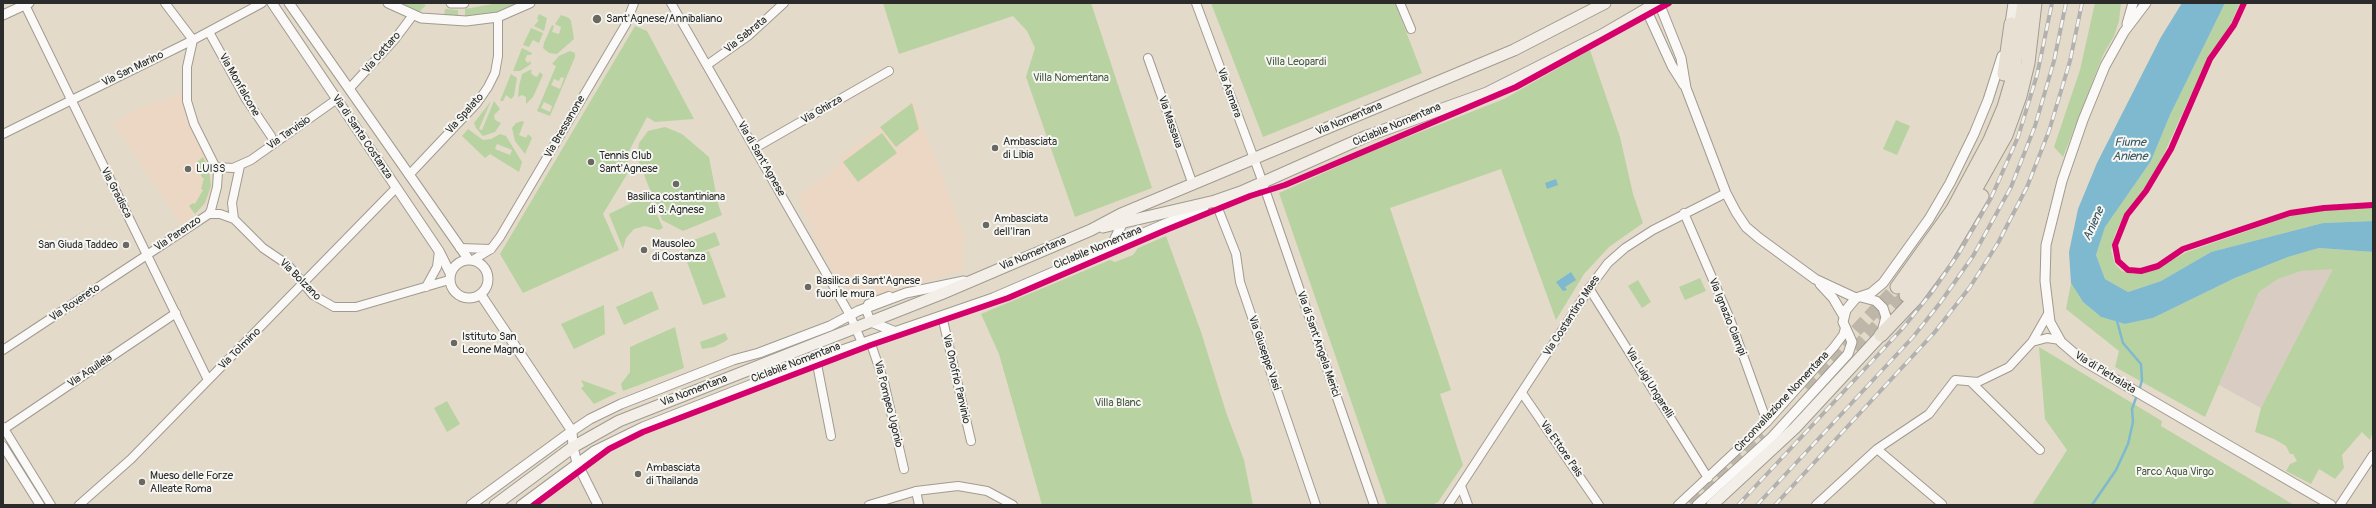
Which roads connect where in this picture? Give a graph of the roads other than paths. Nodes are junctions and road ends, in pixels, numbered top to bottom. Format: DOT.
graph roads {
  1 [pos="165,3"];
  2 [pos="262,3"];
  3 [pos="272,3"];
  4 [pos="289,3"];
  5 [pos="388,3"];
  6 [pos="451,3"];
  7 [pos="464,3"];
  8 [pos="530,3"];
  9 [pos="634,3"];
  10 [pos="671,3"];
  11 [pos="784,3"];
  12 [pos="1196,3"];
  13 [pos="1400,3"];
  14 [pos="1605,3"];
  15 [pos="1658,3"];
  16 [pos="2014,3"];
  17 [pos="2024,3"];
  18 [pos="2035,3"];
  19 [pos="2041,3"];
  20 [pos="2133,3"];
  21 [pos="2146,3"];
  22 [pos="27,4"];
  23 [pos="1587,7"];
  24 [pos="1646,9"];
  25 [pos="3,15"];
  26 [pos="413,15"];
  27 [pos="498,18"];
  28 [pos="2011,24"];
  29 [pos="1411,29"];
  30 [pos="209,32"];
  31 [pos="2124,32"];
  32 [pos="1672,34"];
  33 [pos="1660,38"];
  34 [pos="193,40"];
  35 [pos="2031,42"];
  36 [pos="1148,58"];
  37 [pos="707,65"];
  38 [pos="889,71"];
  39 [pos="1686,88"];
  40 [pos="349,89"];
  41 [pos="337,99"];
  42 [pos="70,100"];
  43 [pos="3,134"];
  44 [pos="2006,135"];
  45 [pos="271,136"];
  46 [pos="755,148"];
  47 [pos="1254,160"];
  48 [pos="240,166"];
  49 [pos="216,167"];
  50 [pos="409,175"];
  51 [pos="1262,183"];
  52 [pos="1193,186"];
  53 [pos="396,188"];
  54 [pos="1726,192"];
  55 [pos="1215,201"];
  56 [pos="1684,213"];
  57 [pos="209,214"];
  58 [pos="1158,216"];
  59 [pos="234,219"];
  60 [pos="1178,219"];
  61 [pos="1122,224"];
  62 [pos="1091,230"];
  63 [pos="460,248"];
  64 [pos="491,249"];
  65 [pos="1110,249"];
  66 [pos="439,251"];
  67 [pos="148,255"];
  68 [pos="471,260"];
  69 [pos="1916,262"];
  70 [pos="450,276"];
  71 [pos="975,279"];
  72 [pos="1815,279"];
  73 [pos="303,285"];
  74 [pos="426,287"];
  75 [pos="1589,288"];
  76 [pos="481,295"];
  77 [pos="1861,296"];
  78 [pos="866,308"];
  79 [pos="176,313"];
  80 [pos="850,314"];
  81 [pos="2048,314"];
  82 [pos="1843,315"];
  83 [pos="942,316"];
  84 [pos="871,322"];
  85 [pos="856,328"];
  86 [pos="1844,328"];
  87 [pos="896,332"];
  88 [pos="1880,335"];
  89 [pos="2060,340"];
  90 [pos="866,342"];
  91 [pos="2032,342"];
  92 [pos="3,350"];
  93 [pos="816,360"];
  94 [pos="208,380"];
  95 [pos="1971,382"];
  96 [pos="1522,393"];
  97 [pos="1766,422"];
  98 [pos="4,428"];
  99 [pos="572,431"];
  100 [pos="831,436"];
  101 [pos="971,441"];
  102 [pos="3,446"];
  103 [pos="573,448"];
  104 [pos="1877,449"];
  105 [pos="2040,450"];
  106 [pos="2373,455"];
  107 [pos="577,463"];
  108 [pos="904,469"];
  109 [pos="31,473"];
  110 [pos="23,478"];
  111 [pos="1708,478"];
  112 [pos="1461,486"];
  113 [pos="916,491"];
  114 [pos="40,505"];
  115 [pos="51,505"];
  116 [pos="79,505"];
  117 [pos="471,505"];
  118 [pos="495,505"];
  119 [pos="521,505"];
  120 [pos="598,505"];
  121 [pos="869,505"];
  122 [pos="920,505"];
  123 [pos="1013,505"];
  124 [pos="1316,505"];
  125 [pos="1374,505"];
  126 [pos="1448,505"];
  127 [pos="1468,505"];
  128 [pos="1600,505"];
  129 [pos="1678,505"];
  130 [pos="1697,505"];
  131 [pos="1712,505"];
  132 [pos="1816,505"];
  133 [pos="1940,505"];
  134 [pos="2331,505"];
  135 [pos="2340,505"];
  1 -- 34 [label="street"];
  2 -- 30 [label="street, Via San Marino"];
  3 -- 41 [label="street, Via di Santa Costanza"];
  4 -- 40 [label="street, Via di Santa Costanza"];
  5 -- 26 [label="street"];
  6 -- 7 [label="street"];
  8 -- 27 [label="street"];
  9 -- 64 [label="street, Via Bressanone"];
  10 -- 37 [label="street, Via di Sant'Agnese"];
  11 -- 37 [label="street, Via Sabrata"];
  12 -- 47 [label="street, Via Asmara"];
  13 -- 29 [label="street"];
  14 -- 23 [label="main road, Via Nomentana"];
  15 -- 24 [label="main road, Via Nomentana"];
  15 -- 32 [label="street"];
  16 -- 28 [label="main road"];
  17 -- 69 [label="highway"];
  18 -- 35 [label="highway"];
  19 -- 35 [label="highway"];
  20 -- 31 [label="street"];
  21 -- 31 [label="street"];
  22 -- 25 [label="street"];
  22 -- 42 [label="street, Via Gradisca"];
  23 -- 47 [label="main road, Via Nomentana"];
  24 -- 33 [label="street"];
  24 -- 51 [label="main road, Via Nomentana"];
  26 -- 27 [label="street"];
  26 -- 40 [label="street, Via Cattaro"];
  27 -- 50 [label="street, Via Spalato"];
  28 -- 69 [label="highway"];
  28 -- 77 [label="street"];
  30 -- 34 [label="street, Via San Marino"];
  30 -- 45 [label="street, Via Monfalcone"];
  31 -- 81 [label="street, Via di Pietralata"];
  32 -- 33 [label="street"];
  32 -- 39 [label="street"];
  33 -- 39 [label="street"];
  34 -- 42 [label="street, Via San Marino"];
  34 -- 49 [label="street, Via Parenzo"];
  35 -- 44 [label="highway"];
  36 -- 52 [label="street, Via Massaua"];
  37 -- 46 [label="street, Via di Sant'Agnese"];
  38 -- 46 [label="street, Via Ghirza"];
  39 -- 54 [label="street"];
  40 -- 50 [label="street, Via di Santa Costanza"];
  41 -- 48 [label="street, Via Tarvisio"];
  41 -- 53 [label="street, Via di Santa Costanza"];
  42 -- 43 [label="street, Via San Marino"];
  42 -- 67 [label="street, Via Gradisca"];
  44 -- 69 [label="highway"];
  44 -- 88 [label="highway"];
  46 -- 80 [label="street, Via di Sant'Agnese"];
  47 -- 51 [label="street, Via Asmara"];
  47 -- 52 [label="main road, Via Nomentana"];
  48 -- 49 [label="street"];
  48 -- 59 [label="street"];
  49 -- 57 [label="street, Via Parenzo"];
  50 -- 63 [label="street, Via di Santa Costanza"];
  51 -- 55 [label="main road, Via Nomentana"];
  51 -- 125 [label="street, Via di Sant'Angela Merici"];
  52 -- 62 [label="main road, Via Nomentana"];
  53 -- 66 [label="street, Via di Santa Costanza"];
  53 -- 73 [label="street, Via Tolmino"];
  54 -- 56 [label="street, Via Costantino Maes"];
  54 -- 72 [label="street"];
  55 -- 58 [label="main road, Via Nomentana"];
  55 -- 60 [label="street, Via Nomentana"];
  55 -- 124 [label="street, Via Giuseppe Vasi"];
  56 -- 75 [label="street, Via Costantino Maes"];
  56 -- 97 [label="street, Via Ignazio Ciampi"];
  57 -- 59 [label="street, Via Parenzo"];
  57 -- 67 [label="street, Via Parenzo"];
  58 -- 60 [label="street"];
  58 -- 61 [label="main road, Via Nomentana"];
  59 -- 73 [label="street, Via Bolzano"];
  60 -- 65 [label="street, Via Nomentana"];
  61 -- 62 [label="main road, Via Nomentana"];
  61 -- 65 [label="street"];
  62 -- 71 [label="main road, Via Nomentana"];
  63 -- 64 [label="street"];
  63 -- 68 [label="street, Via di Santa Costanza"];
  64 -- 68 [label="street, Via Bressanone"];
  65 -- 83 [label="street, Via Nomentana"];
  66 -- 70 [label="street, Via di Santa Costanza"];
  66 -- 74 [label="street"];
  67 -- 79 [label="street, Via Gradisca"];
  67 -- 92 [label="street, Via Rovereto"];
  68 -- 70 [label="street"];
  68 -- 76 [label="street"];
  70 -- 74 [label="street, Via Bolzano"];
  70 -- 76 [label="street"];
  71 -- 78 [label="street, Via Nomentana"];
  71 -- 84 [label="main road, Via Nomentana"];
  72 -- 77 [label="street"];
  72 -- 82 [label="street"];
  73 -- 74 [label="street, Via Bolzano"];
  73 -- 94 [label="street, Via Tolmino"];
  75 -- 96 [label="street, Via Costantino Maes"];
  75 -- 111 [label="street, Via Luigi Ungarelli"];
  76 -- 99 [label="street"];
  77 -- 82 [label="street"];
  77 -- 88 [label="street"];
  78 -- 80 [label="street, Via Nomentana"];
  78 -- 84 [label="street"];
  79 -- 94 [label="street, Via Gradisca"];
  79 -- 98 [label="street, Via Aquileia"];
  80 -- 85 [label="street, Via di Sant'Agnese"];
  80 -- 99 [label="street, Via Nomentana"];
  81 -- 89 [label="street, Via di Pietralata"];
  81 -- 91 [label="street"];
  82 -- 86 [label="street, Circonvallazione Nomentana"];
  83 -- 87 [label="street, Via Nomentana"];
  83 -- 101 [label="street, Via Onofrio Panvinio"];
  84 -- 85 [label="main road, Via Nomentana"];
  84 -- 87 [label="street"];
  85 -- 90 [label="street, Via Pompeo Ugonio"];
  85 -- 103 [label="main road, Via Nomentana"];
  86 -- 97 [label="street, Circonvallazione Nomentana"];
  86 -- 130 [label="street, Circonvallazione Nomentana"];
  87 -- 90 [label="street, Via Nomentana"];
  88 -- 131 [label="main road"];
  89 -- 91 [label="street"];
  89 -- 134 [label="street, Via di Pietralata"];
  90 -- 93 [label="street, Via Nomentana"];
  90 -- 108 [label="street, Via Pompeo Ugonio"];
  91 -- 95 [label="street"];
  93 -- 100 [label="street"];
  93 -- 107 [label="street, Via Nomentana"];
  94 -- 116 [label="street, Via Tolmino"];
  95 -- 104 [label="street"];
  95 -- 105 [label="street"];
  96 -- 112 [label="street, Via Costantino Maes"];
  96 -- 128 [label="street, Via Ettore Pais"];
  97 -- 111 [label="street, Circonvallazione Nomentana"];
  98 -- 109 [label="street"];
  99 -- 103 [label="street"];
  99 -- 117 [label="street, Via Nomentana"];
  102 -- 110 [label="street"];
  103 -- 107 [label="street"];
  103 -- 118 [label="main road, Via Nomentana"];
  104 -- 132 [label="street"];
  104 -- 133 [label="street"];
  106 -- 135 [label="street"];
  107 -- 119 [label="street, Via Nomentana"];
  107 -- 120 [label="street"];
  109 -- 110 [label="street"];
  109 -- 115 [label="street"];
  110 -- 114 [label="street"];
  111 -- 129 [label="street, Circonvallazione Nomentana"];
  112 -- 126 [label="street, Via Costantino Maes"];
  112 -- 127 [label="street"];
  113 -- 121 [label="street"];
  113 -- 122 [label="street"];
  113 -- 123 [label="street"];
}
